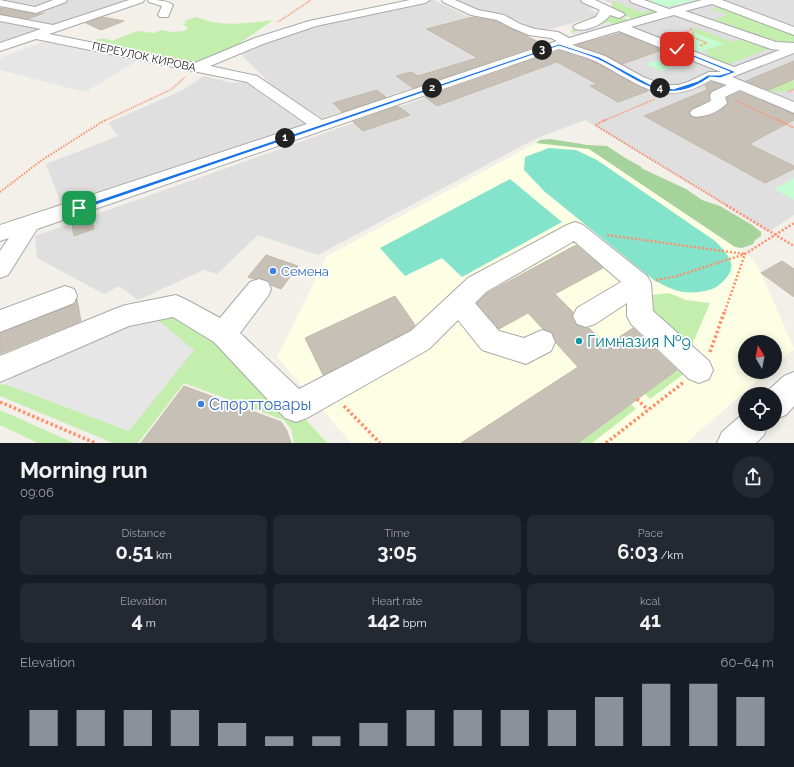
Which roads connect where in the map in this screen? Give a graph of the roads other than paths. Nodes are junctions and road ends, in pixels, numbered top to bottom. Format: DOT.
graph roads {
  1 [pos="62,0"];
  2 [pos="139,0"];
  3 [pos="153,0"];
  4 [pos="425,0"];
  5 [pos="447,0"];
  6 [pos="586,0"];
  7 [pos="635,0"];
  8 [pos="712,0"];
  9 [pos="0,3"];
  10 [pos="606,9"];
  11 [pos="671,12"];
  12 [pos="164,15"];
  13 [pos="91,16"];
  14 [pos="0,18"];
  15 [pos="102,19"];
  16 [pos="636,22"];
  17 [pos="313,23"];
  18 [pos="619,27"];
  19 [pos="55,28"];
  20 [pos="794,31"];
  21 [pos="35,35"];
  22 [pos="565,40"];
  23 [pos="1,47"];
  24 [pos="794,48"];
  25 [pos="233,52"];
  26 [pos="195,68"];
  27 [pos="737,78"];
  28 [pos="252,79"];
  29 [pos="794,108"];
  30 [pos="698,113"];
  31 [pos="320,126"];
  32 [pos="30,224"];
  33 [pos="0,233"];
  34 [pos="0,268"];
  35 [pos="639,283"];
  36 [pos="258,289"];
  37 [pos="65,296"];
  38 [pos="459,302"];
  39 [pos="586,316"];
  40 [pos="0,320"];
  41 [pos="223,334"];
  42 [pos="542,342"];
  43 [pos="0,369"];
  44 [pos="699,370"];
  45 [pos="794,386"];
  46 [pos="782,397"];
  47 [pos="746,431"];
  48 [pos="733,443"];
  1 -- 9 [label="street"];
  2 -- 13 [label="street"];
  3 -- 12 [label="street"];
  4 -- 17 [label="street"];
  5 -- 22 [label="street"];
  6 -- 10 [label="street"];
  7 -- 11 [label="street"];
  8 -- 11 [label="street"];
  8 -- 20 [label="street"];
  10 -- 16 [label="street"];
  10 -- 22 [label="street"];
  11 -- 16 [label="street"];
  11 -- 24 [label="street"];
  13 -- 15 [label="street"];
  13 -- 19 [label="street"];
  14 -- 19 [label="street"];
  16 -- 18 [label="street"];
  17 -- 25 [label="street"];
  17 -- 25 [label="street"];
  18 -- 22 [label="street"];
  18 -- 27 [label="street"];
  19 -- 21 [label="street"];
  21 -- 23 [label="street"];
  21 -- 26 [label="street, ПЕРЕУЛОК КИРОВА"];
  22 -- 27 [label="street"];
  22 -- 31 [label="street"];
  24 -- 27 [label="street"];
  25 -- 26 [label="street"];
  25 -- 28 [label="street, ПЕРЕУЛОК КИРОВА"];
  26 -- 28 [label="street, ПЕРЕУЛОК КИРОВА"];
  27 -- 29 [label="street"];
  27 -- 30 [label="street"];
  28 -- 31 [label="street, ПЕРЕУЛОК КИРОВА"];
  31 -- 32 [label="street"];
  32 -- 33 [label="street"];
  32 -- 34 [label="street"];
  35 -- 38 [label="street"];
  35 -- 39 [label="street"];
  35 -- 44 [label="street"];
  36 -- 41 [label="street"];
  37 -- 40 [label="street"];
  38 -- 41 [label="street"];
  38 -- 42 [label="street"];
  41 -- 43 [label="street"];
  45 -- 46 [label="street"];
  47 -- 48 [label="street"];
}
